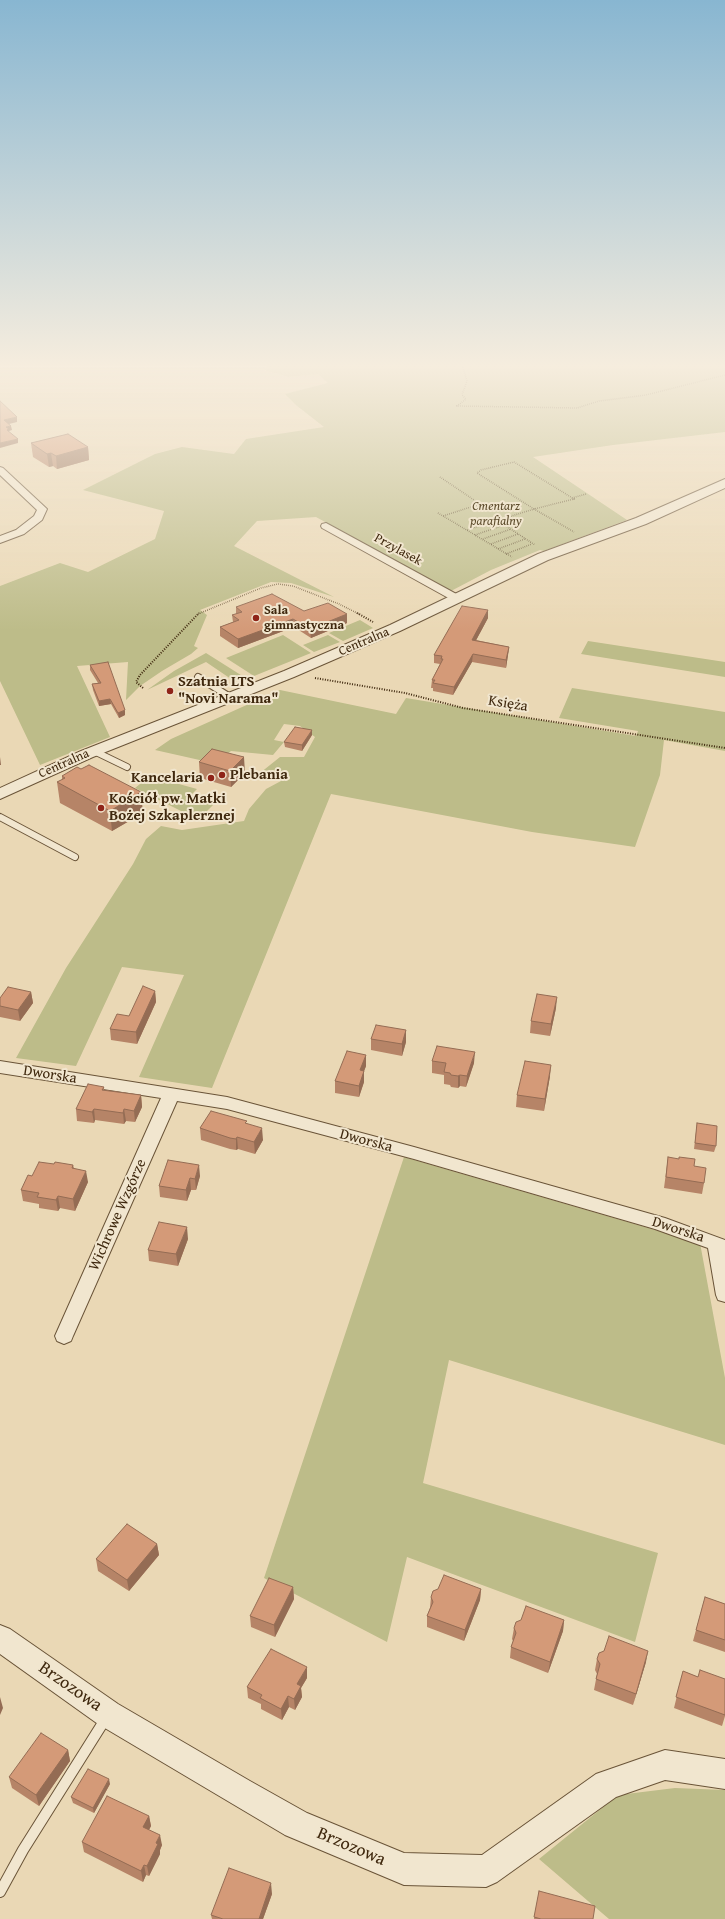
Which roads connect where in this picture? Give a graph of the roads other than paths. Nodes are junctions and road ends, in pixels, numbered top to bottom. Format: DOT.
graph roads {
  1 [pos="0,470"];
  2 [pos="725,483"];
  3 [pos="326,526"];
  4 [pos="0,540"];
  5 [pos="456,598"];
  6 [pos="198,677"];
  7 [pos="230,697"];
  8 [pos="94,751"];
  9 [pos="127,767"];
  10 [pos="0,794"];
  11 [pos="0,817"];
  12 [pos="75,857"];
  13 [pos="0,1067"];
  14 [pos="172,1095"];
  15 [pos="720,1245"];
  16 [pos="725,1295"];
  17 [pos="64,1336"];
  18 [pos="0,1638"];
  19 [pos="108,1714"];
  20 [pos="725,1774"];
  21 [pos="0,1892"];
  1 -- 4 [label="street"];
  2 -- 5 [label="street, Centralna"];
  3 -- 5 [label="street, Przylasek"];
  5 -- 7 [label="street, Centralna"];
  6 -- 7 [label="lane"];
  7 -- 8 [label="street, Centralna"];
  8 -- 9 [label="lane"];
  8 -- 10 [label="street, Centralna"];
  11 -- 12 [label="lane"];
  13 -- 14 [label="street, Dworska"];
  14 -- 15 [label="street, Dworska"];
  14 -- 17 [label="street, Wichrowe Wzgórze"];
  15 -- 16 [label="street"];
  18 -- 19 [label="street, Brzozowa"];
  19 -- 20 [label="street, Brzozowa"];
  19 -- 21 [label="lane"];
}
